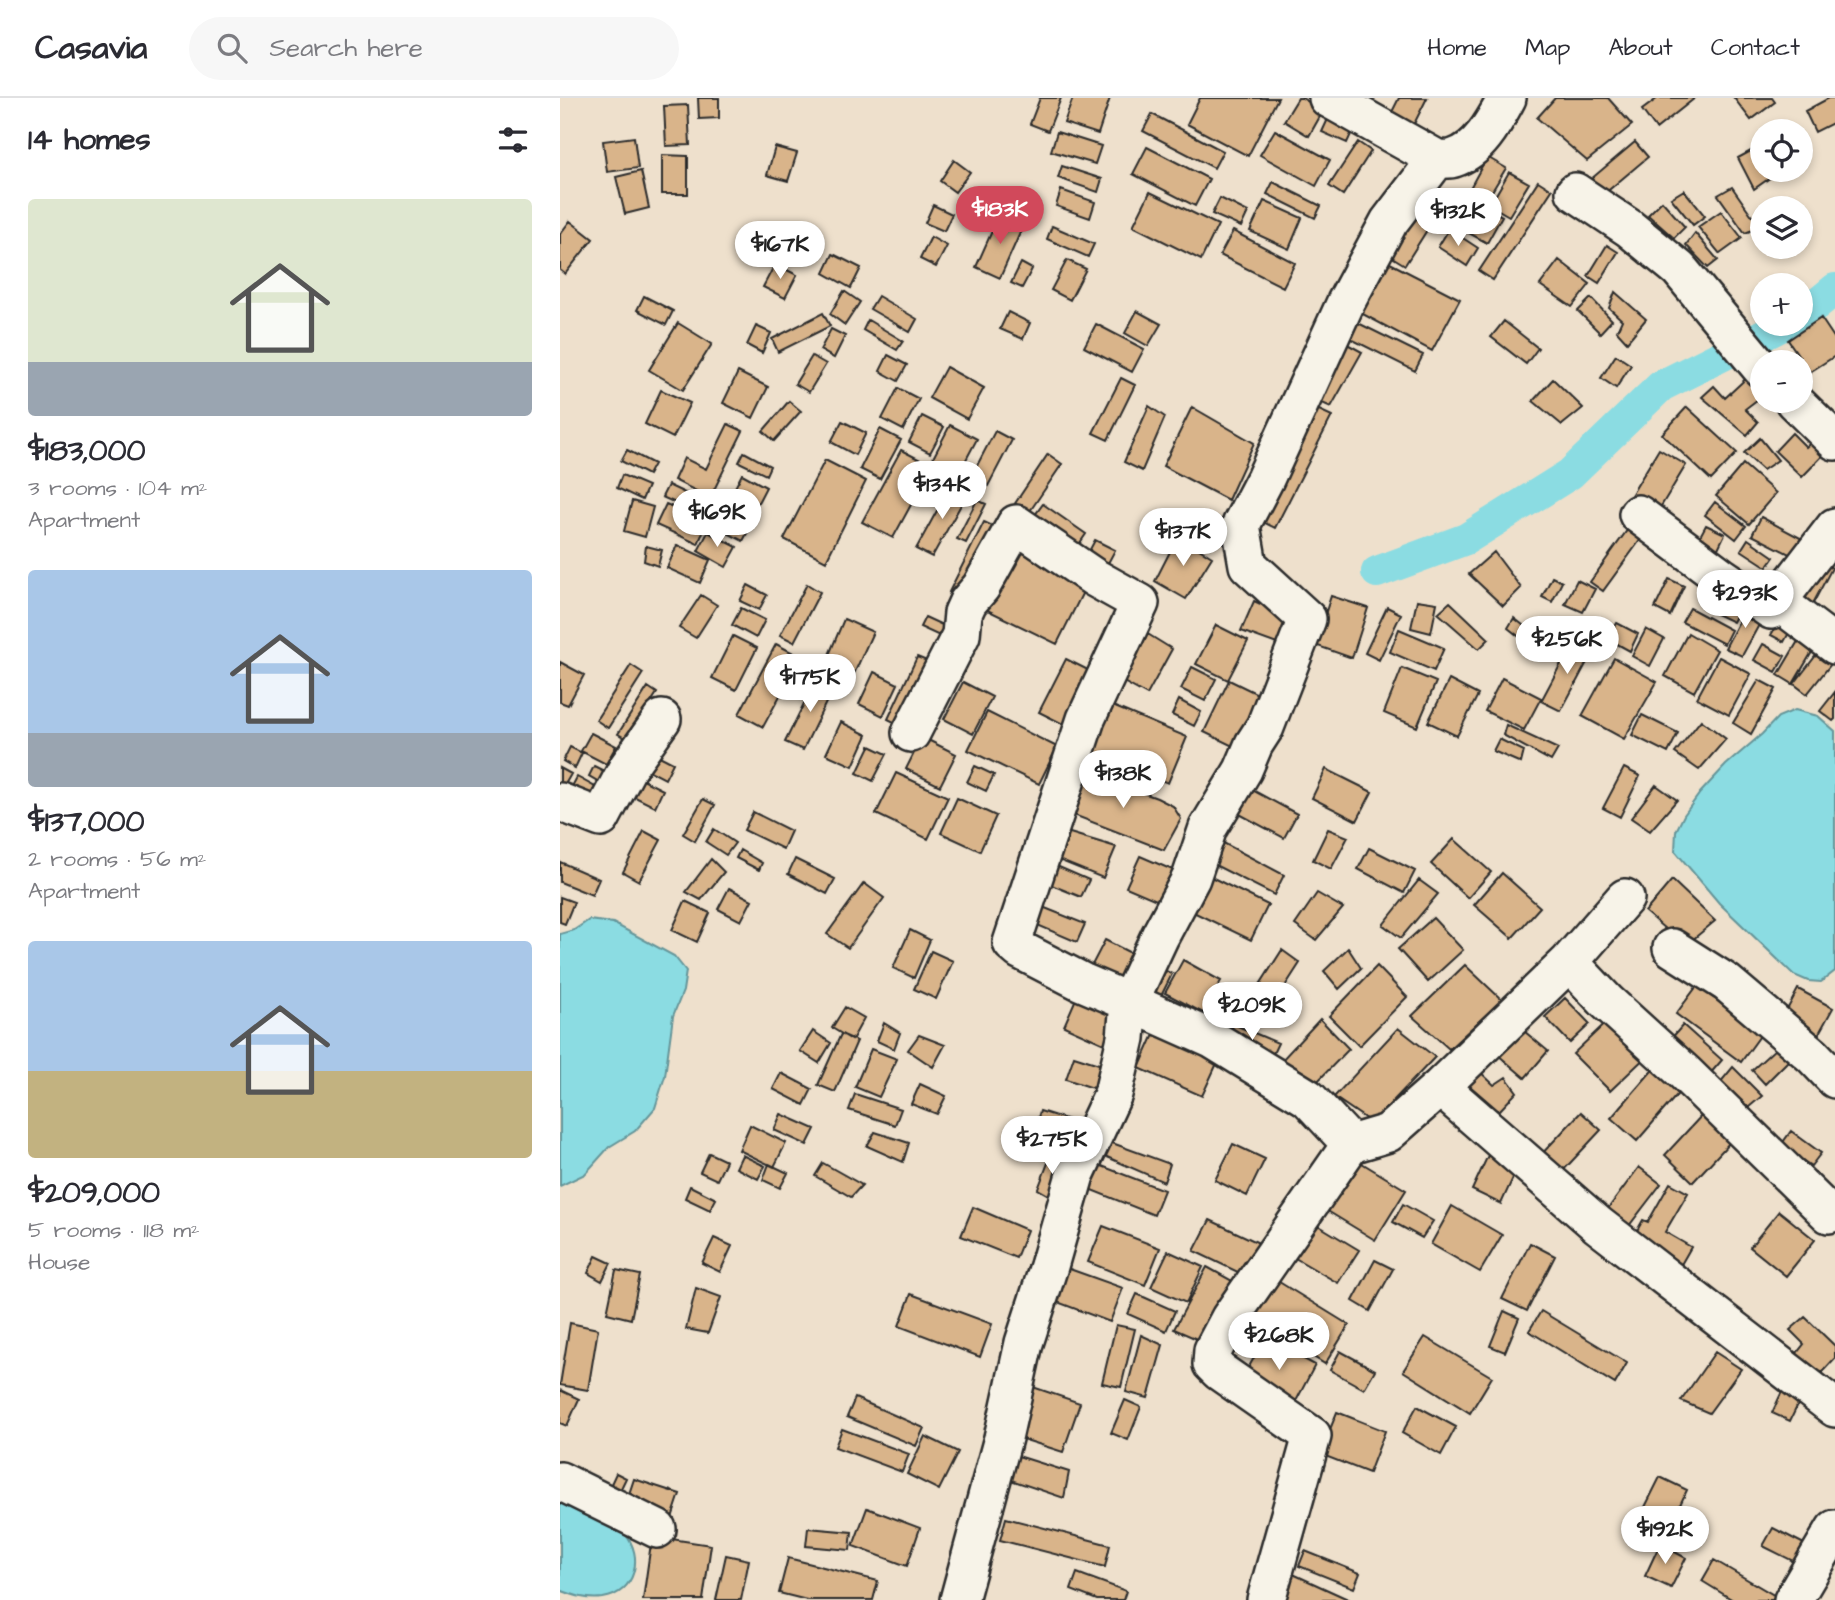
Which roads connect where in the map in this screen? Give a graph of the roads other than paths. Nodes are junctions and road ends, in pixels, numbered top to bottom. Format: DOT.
graph roads {
  1 [pos="1328,98"];
  2 [pos="1507,98"];
  3 [pos="1437,159"];
  4 [pos="1575,192"];
  5 [pos="1750,356"];
  6 [pos="1806,413"];
  7 [pos="1835,441"];
  8 [pos="1638,514"];
  9 [pos="1835,527"];
  10 [pos="1777,601"];
  11 [pos="1835,645"];
  12 [pos="662,719"];
  13 [pos="911,733"];
  14 [pos="560,802"];
  15 [pos="1625,898"];
  16 [pos="1672,948"];
  17 [pos="1569,962"];
  18 [pos="1129,1002"];
  19 [pos="1835,1079"];
  20 [pos="1440,1087"];
  21 [pos="1351,1144"];
  22 [pos="1829,1214"];
  23 [pos="1835,1408"];
  24 [pos="560,1481"];
  25 [pos="657,1529"];
  26 [pos="1835,1529"];
  27 [pos="959,1600"];
  28 [pos="1266,1600"];
  29 [pos="1793,1600"];
  1 -- 3 [label="street"];
  2 -- 3 [label="street"];
  3 -- 18 [label="street"];
  4 -- 5 [label="street"];
  6 -- 7 [label="street"];
  8 -- 10 [label="street"];
  9 -- 10 [label="street"];
  10 -- 11 [label="street"];
  12 -- 14 [label="street"];
  13 -- 18 [label="street"];
  15 -- 17 [label="street"];
  16 -- 19 [label="street"];
  17 -- 20 [label="street"];
  17 -- 22 [label="street"];
  18 -- 21 [label="street"];
  18 -- 27 [label="street"];
  20 -- 21 [label="street"];
  20 -- 23 [label="street"];
  21 -- 28 [label="street"];
  24 -- 25 [label="street"];
  26 -- 29 [label="street"];
}
